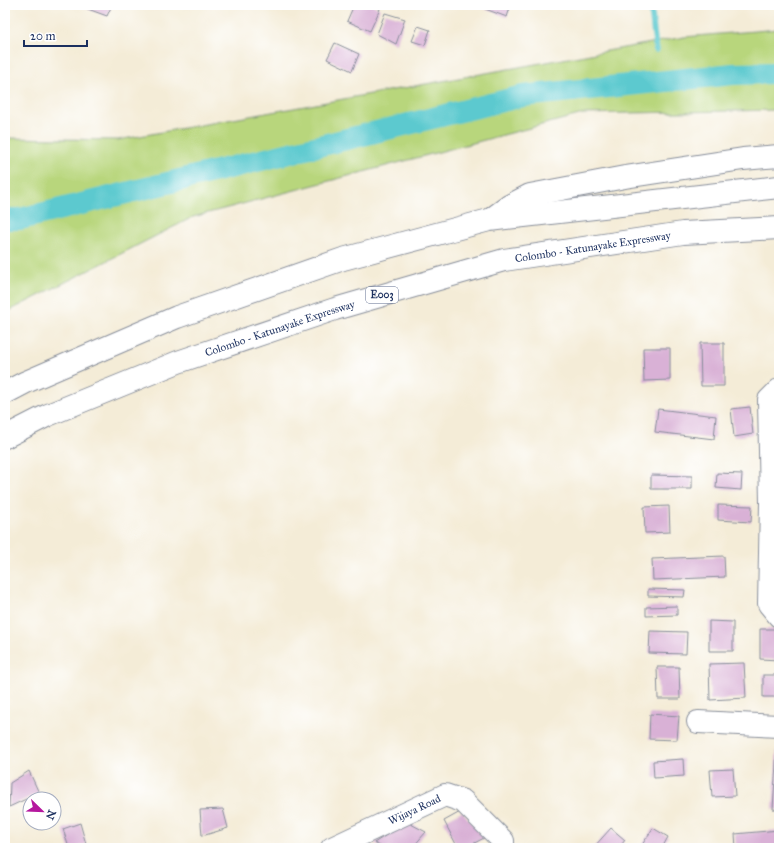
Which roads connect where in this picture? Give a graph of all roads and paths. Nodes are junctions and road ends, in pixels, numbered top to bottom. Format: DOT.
graph roads {
  1 [pos="779,156"];
  2 [pos="779,187"];
  3 [pos="489,220"];
  4 [pos="779,228"];
  5 [pos="779,390"];
  6 [pos="5,393"];
  7 [pos="5,437"];
  8 [pos="775,503"];
  9 [pos="779,616"];
  10 [pos="698,722"];
  11 [pos="779,726"];
  12 [pos="332,848"];
  13 [pos="503,848"];
  1 -- 3 [label="main road"];
  2 -- 3 [label="main road"];
  3 -- 6 [label="main road"];
  4 -- 7 [label="main road, Colombo - Katunayake Expressway / E003"];
  5 -- 8 [label="main road"];
  8 -- 9 [label="main road"];
  10 -- 11 [label="main road"];
  12 -- 13 [label="main road, Wijaya Road"];
}
